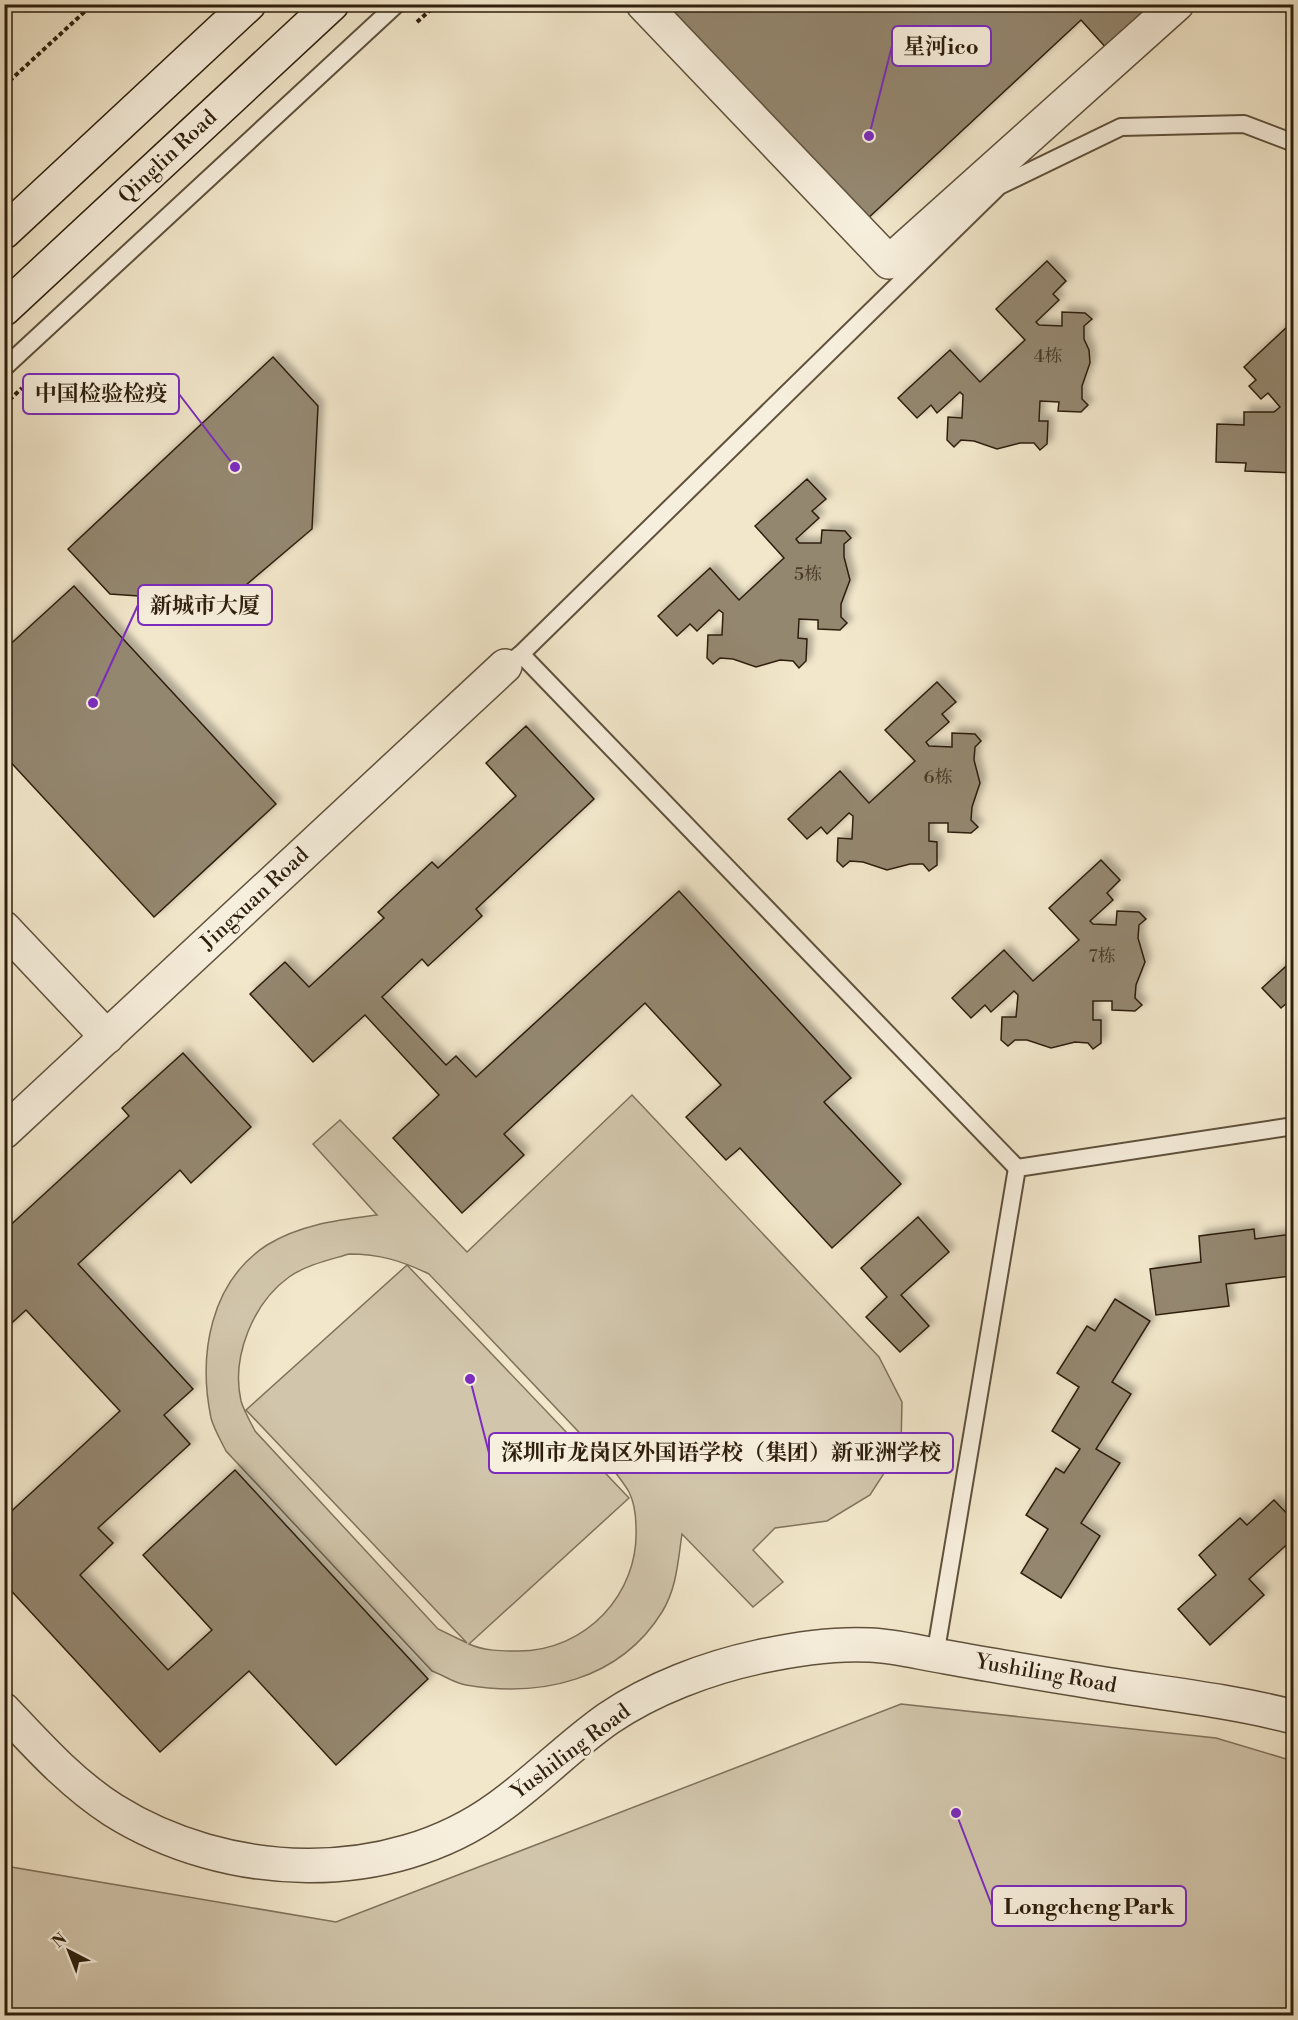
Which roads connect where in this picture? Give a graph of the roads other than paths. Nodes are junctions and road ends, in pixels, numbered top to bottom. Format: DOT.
graph roads {
  1 [pos="249,4"];
  2 [pos="332,4"];
  3 [pos="397,4"];
  4 [pos="643,4"];
  5 [pos="1177,4"];
  6 [pos="1293,143"];
  7 [pos="4,232"];
  8 [pos="4,309"];
  9 [pos="4,368"];
  10 [pos="513,660"];
  11 [pos="4,928"];
  12 [pos="106,1037"];
  13 [pos="1293,1126"];
  14 [pos="4,1132"];
  15 [pos="1017,1168"];
  16 [pos="935,1656"];
  17 [pos="4,1710"];
  18 [pos="1293,1717"];
  1 -- 7 [label="street"];
  2 -- 8 [label="street, Qinglin Road"];
  3 -- 9 [label="lane"];
  4 -- 5 [label="street"];
  6 -- 10 [label="lane"];
  10 -- 12 [label="street, Jingxuan Road"];
  10 -- 15 [label="lane"];
  11 -- 12 [label="street"];
  12 -- 14 [label="street, Jingxuan Road"];
  13 -- 15 [label="lane"];
  15 -- 16 [label="lane"];
  16 -- 17 [label="street, Yushiling Road"];
  16 -- 18 [label="street, Yushiling Road"];
}
